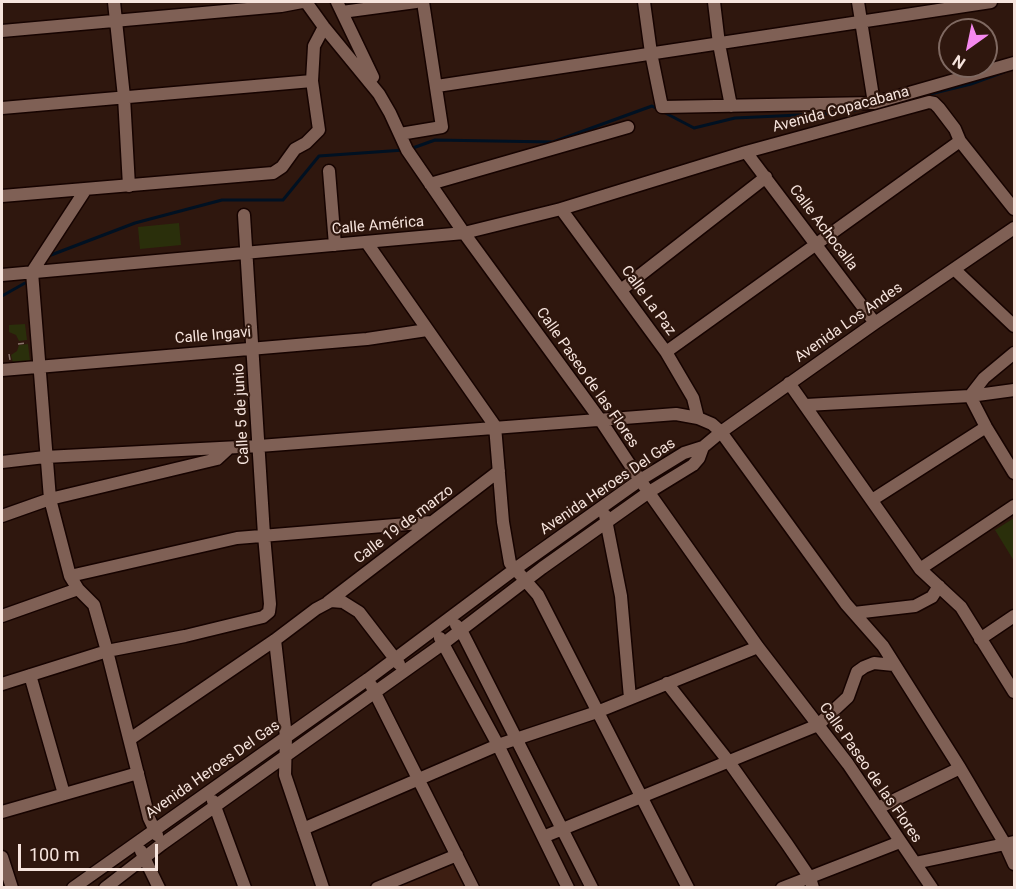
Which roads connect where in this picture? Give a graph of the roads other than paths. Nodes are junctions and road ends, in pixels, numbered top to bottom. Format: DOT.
graph roads {
  1 [pos="114,2"];
  2 [pos="304,2"];
  3 [pos="416,2"];
  4 [pos="423,2"];
  5 [pos="644,2"];
  6 [pos="714,2"];
  7 [pos="858,2"];
  8 [pos="991,2"];
  9 [pos="339,7"];
  10 [pos="115,21"];
  11 [pos="862,22"];
  12 [pos="324,27"];
  13 [pos="2,30"];
  14 [pos="719,44"];
  15 [pos="651,53"];
  16 [pos="1014,63"];
  17 [pos="312,81"];
  18 [pos="437,86"];
  19 [pos="376,90"];
  20 [pos="124,97"];
  21 [pos="874,103"];
  22 [pos="731,106"];
  23 [pos="2,108"];
  24 [pos="628,127"];
  25 [pos="400,134"];
  26 [pos="960,141"];
  27 [pos="746,152"];
  28 [pos="329,171"];
  29 [pos="766,177"];
  30 [pos="430,184"];
  31 [pos="129,186"];
  32 [pos="86,189"];
  33 [pos="2,196"];
  34 [pos="561,209"];
  35 [pos="1014,209"];
  36 [pos="244,215"];
  37 [pos="1014,228"];
  38 [pos="464,233"];
  39 [pos="368,243"];
  40 [pos="817,243"];
  41 [pos="335,245"];
  42 [pos="247,253"];
  43 [pos="954,269"];
  44 [pos="32,272"];
  45 [pos="2,275"];
  46 [pos="621,290"];
  47 [pos="875,323"];
  48 [pos="1014,326"];
  49 [pos="427,330"];
  50 [pos="254,347"];
  51 [pos="666,352"];
  52 [pos="1014,353"];
  53 [pos="40,367"];
  54 [pos="2,370"];
  55 [pos="789,383"];
  56 [pos="1014,390"];
  57 [pos="970,396"];
  58 [pos="806,405"];
  59 [pos="599,418"];
  60 [pos="698,418"];
  61 [pos="495,426"];
  62 [pos="986,427"];
  63 [pos="721,432"];
  64 [pos="259,446"];
  65 [pos="703,447"];
  66 [pos="230,448"];
  67 [pos="45,457"];
  68 [pos="2,462"];
  69 [pos="499,471"];
  70 [pos="1014,473"];
  71 [pos="640,480"];
  72 [pos="649,492"];
  73 [pos="50,499"];
  74 [pos="872,500"];
  75 [pos="1014,506"];
  76 [pos="603,507"];
  77 [pos="2,516"];
  78 [pos="432,522"];
  79 [pos="607,522"];
  80 [pos="264,535"];
  81 [pos="515,569"];
  82 [pos="920,569"];
  83 [pos="70,576"];
  84 [pos="525,581"];
  85 [pos="939,586"];
  86 [pos="78,589"];
  87 [pos="327,602"];
  88 [pos="854,614"];
  89 [pos="2,616"];
  90 [pos="1014,616"];
  91 [pos="450,618"];
  92 [pos="435,630"];
  93 [pos="460,630"];
  94 [pos="980,639"];
  95 [pos="274,640"];
  96 [pos="444,643"];
  97 [pos="758,647"];
  98 [pos="107,651"];
  99 [pos="396,659"];
  100 [pos="894,665"];
  101 [pos="404,671"];
  102 [pos="30,675"];
  103 [pos="368,680"];
  104 [pos="667,683"];
  105 [pos="2,684"];
  106 [pos="375,692"];
  107 [pos="1014,692"];
  108 [pos="630,698"];
  109 [pos="597,712"];
  110 [pos="818,725"];
  111 [pos="286,737"];
  112 [pos="130,739"];
  113 [pos="517,739"];
  114 [pos="498,745"];
  115 [pos="285,757"];
  116 [pos="729,762"];
  117 [pos="960,768"];
  118 [pos="138,773"];
  119 [pos="419,778"];
  120 [pos="208,793"];
  121 [pos="64,794"];
  122 [pos="642,796"];
  123 [pos="216,806"];
  124 [pos="878,808"];
  125 [pos="2,812"];
  126 [pos="303,829"];
  127 [pos="563,829"];
  128 [pos="153,830"];
  129 [pos="543,837"];
  130 [pos="136,842"];
  131 [pos="900,842"];
  132 [pos="1010,843"];
  133 [pos="162,844"];
  134 [pos="457,855"];
  135 [pos="2,857"];
  136 [pos="145,857"];
  137 [pos="915,863"];
  138 [pos="1014,864"];
  139 [pos="812,883"];
  140 [pos="12,888"];
  141 [pos="73,888"];
  142 [pos="105,888"];
  143 [pos="159,888"];
  144 [pos="245,888"];
  145 [pos="323,888"];
  146 [pos="377,888"];
  147 [pos="472,888"];
  148 [pos="568,888"];
  149 [pos="592,888"];
  150 [pos="688,888"];
  151 [pos="782,888"];
  152 [pos="932,888"];
  1 -- 10 [label="street"];
  2 -- 10 [label="street"];
  2 -- 12 [label="street, Calle Paseo de las Flores"];
  3 -- 9 [label="street"];
  4 -- 18 [label="street"];
  5 -- 15 [label="street"];
  6 -- 14 [label="street"];
  7 -- 11 [label="street"];
  8 -- 11 [label="street"];
  9 -- 19 [label="street"];
  10 -- 13 [label="street"];
  10 -- 20 [label="street"];
  11 -- 14 [label="street"];
  11 -- 21 [label="street"];
  12 -- 17 [label="street"];
  12 -- 19 [label="street, Calle Paseo de las Flores"];
  14 -- 15 [label="street"];
  14 -- 22 [label="street"];
  15 -- 18 [label="street"];
  15 -- 22 [label="street"];
  16 -- 21 [label="street"];
  17 -- 20 [label="street"];
  17 -- 31 [label="street"];
  18 -- 25 [label="street"];
  19 -- 25 [label="street, Calle Paseo de las Flores"];
  20 -- 23 [label="street"];
  20 -- 31 [label="street"];
  21 -- 22 [label="street"];
  24 -- 30 [label="street"];
  25 -- 30 [label="street, Calle Paseo de las Flores"];
  26 -- 27 [label="street, Avenida Copacabana"];
  26 -- 35 [label="street, Avenida Copacabana"];
  26 -- 40 [label="street"];
  27 -- 29 [label="street, Calle Achocalla"];
  27 -- 34 [label="street, Calle América"];
  28 -- 41 [label="street"];
  29 -- 40 [label="street, Calle Achocalla"];
  29 -- 46 [label="street"];
  30 -- 38 [label="street, Calle Paseo de las Flores"];
  31 -- 32 [label="street"];
  32 -- 33 [label="street"];
  32 -- 44 [label="street"];
  34 -- 38 [label="street, Calle América"];
  34 -- 46 [label="street, Calle La Paz"];
  36 -- 42 [label="street, Calle 5 de junio"];
  37 -- 43 [label="street, Avenida Los Andes"];
  38 -- 39 [label="street, Calle América"];
  38 -- 59 [label="street, Calle Paseo de las Flores"];
  39 -- 41 [label="street, Calle América"];
  39 -- 49 [label="street"];
  40 -- 47 [label="street, Calle Achocalla"];
  40 -- 51 [label="street"];
  41 -- 42 [label="street, Calle América"];
  42 -- 44 [label="street, Calle América"];
  42 -- 50 [label="street, Calle 5 de junio"];
  43 -- 47 [label="street, Avenida Los Andes"];
  43 -- 48 [label="street"];
  44 -- 45 [label="street, Calle América"];
  44 -- 53 [label="street"];
  46 -- 51 [label="street, Calle La Paz"];
  47 -- 55 [label="street, Avenida Los Andes"];
  49 -- 50 [label="street, Calle Ingavi"];
  49 -- 61 [label="street"];
  50 -- 53 [label="street, Calle Ingavi"];
  50 -- 64 [label="street, Calle 5 de junio"];
  51 -- 60 [label="street, Calle La Paz"];
  52 -- 57 [label="street"];
  53 -- 54 [label="street, Calle Ingavi"];
  53 -- 67 [label="street"];
  55 -- 58 [label="street"];
  55 -- 63 [label="street, Avenida Los Andes"];
  56 -- 57 [label="street"];
  57 -- 58 [label="street"];
  57 -- 62 [label="street"];
  58 -- 74 [label="street"];
  59 -- 60 [label="street"];
  59 -- 61 [label="street"];
  59 -- 71 [label="street, Calle Paseo de las Flores"];
  60 -- 63 [label="street"];
  61 -- 64 [label="street"];
  61 -- 69 [label="street"];
  62 -- 70 [label="street"];
  62 -- 74 [label="street"];
  63 -- 65 [label="street, Avenida Los Andes"];
  63 -- 88 [label="street"];
  64 -- 66 [label="street"];
  64 -- 80 [label="street, Calle 5 de junio"];
  65 -- 71 [label="street, Avenida Heroes Del Gas"];
  65 -- 72 [label="street, Avenida Heroes Del Gas"];
  66 -- 67 [label="street"];
  66 -- 73 [label="street"];
  67 -- 68 [label="street"];
  67 -- 73 [label="street"];
  69 -- 78 [label="street, Calle 19 de marzo"];
  69 -- 81 [label="street"];
  71 -- 72 [label="street, Calle Paseo de las Flores"];
  71 -- 76 [label="street, Avenida Heroes Del Gas"];
  72 -- 79 [label="street, Avenida Heroes Del Gas"];
  72 -- 97 [label="street, Calle Paseo de las Flores"];
  73 -- 77 [label="street"];
  73 -- 83 [label="street"];
  74 -- 82 [label="street"];
  75 -- 82 [label="street"];
  76 -- 79 [label="street"];
  76 -- 81 [label="street, Avenida Heroes Del Gas"];
  78 -- 80 [label="street"];
  78 -- 87 [label="street, Calle 19 de marzo"];
  79 -- 84 [label="street, Avenida Heroes Del Gas"];
  79 -- 108 [label="street"];
  80 -- 83 [label="street"];
  80 -- 98 [label="street, Calle 5 de junio"];
  81 -- 84 [label="street"];
  81 -- 91 [label="street, Avenida Heroes Del Gas"];
  82 -- 85 [label="street"];
  83 -- 86 [label="street"];
  84 -- 93 [label="street, Avenida Heroes Del Gas"];
  84 -- 109 [label="street"];
  85 -- 88 [label="street"];
  85 -- 94 [label="street"];
  86 -- 89 [label="street"];
  86 -- 98 [label="street"];
  87 -- 95 [label="street, Calle 19 de marzo"];
  87 -- 99 [label="street"];
  88 -- 100 [label="street"];
  90 -- 94 [label="street"];
  91 -- 92 [label="street, Avenida Heroes Del Gas"];
  91 -- 93 [label="street"];
  92 -- 96 [label="street"];
  92 -- 99 [label="street, Avenida Heroes Del Gas"];
  93 -- 96 [label="street, Avenida Heroes Del Gas"];
  93 -- 113 [label="street"];
  94 -- 107 [label="street"];
  95 -- 111 [label="street"];
  95 -- 112 [label="street, Calle 19 de marzo"];
  96 -- 101 [label="street, Avenida Heroes Del Gas"];
  96 -- 114 [label="street"];
  97 -- 104 [label="street"];
  97 -- 110 [label="street, Calle Paseo de las Flores"];
  98 -- 102 [label="street"];
  98 -- 112 [label="street"];
  99 -- 101 [label="street"];
  99 -- 103 [label="street, Avenida Heroes Del Gas"];
  100 -- 110 [label="street"];
  100 -- 117 [label="street"];
  101 -- 106 [label="street, Avenida Heroes Del Gas"];
  102 -- 105 [label="street"];
  102 -- 121 [label="street"];
  103 -- 106 [label="street"];
  103 -- 111 [label="street, Avenida Heroes Del Gas"];
  104 -- 108 [label="street"];
  104 -- 116 [label="street"];
  106 -- 115 [label="street, Avenida Heroes Del Gas"];
  106 -- 119 [label="street"];
  108 -- 109 [label="street"];
  109 -- 113 [label="street"];
  109 -- 122 [label="street"];
  110 -- 116 [label="street"];
  110 -- 124 [label="street, Calle Paseo de las Flores"];
  111 -- 115 [label="street"];
  111 -- 120 [label="street, Avenida Heroes Del Gas"];
  112 -- 118 [label="street"];
  113 -- 114 [label="street"];
  113 -- 127 [label="street"];
  114 -- 119 [label="street"];
  114 -- 129 [label="street"];
  115 -- 123 [label="street, Avenida Heroes Del Gas"];
  115 -- 126 [label="street"];
  116 -- 122 [label="street"];
  116 -- 139 [label="street"];
  117 -- 124 [label="street"];
  117 -- 132 [label="street"];
  118 -- 121 [label="street"];
  118 -- 128 [label="street"];
  119 -- 126 [label="street"];
  119 -- 134 [label="street"];
  120 -- 123 [label="street"];
  120 -- 128 [label="street, Avenida Heroes Del Gas"];
  121 -- 125 [label="street"];
  122 -- 127 [label="street"];
  122 -- 150 [label="street"];
  123 -- 133 [label="street, Avenida Heroes Del Gas"];
  123 -- 144 [label="street"];
  124 -- 131 [label="street, Calle Paseo de las Flores"];
  126 -- 145 [label="street"];
  127 -- 129 [label="street"];
  127 -- 149 [label="street"];
  128 -- 130 [label="street, Avenida Heroes Del Gas"];
  128 -- 133 [label="street"];
  129 -- 148 [label="street"];
  130 -- 136 [label="street"];
  130 -- 141 [label="street, Avenida Heroes Del Gas"];
  131 -- 137 [label="street, Calle Paseo de las Flores"];
  131 -- 139 [label="street"];
  132 -- 137 [label="street"];
  132 -- 138 [label="street"];
  133 -- 136 [label="street, Avenida Heroes Del Gas"];
  134 -- 146 [label="street"];
  134 -- 147 [label="street"];
  135 -- 140 [label="street"];
  136 -- 142 [label="street, Avenida Heroes Del Gas"];
  136 -- 143 [label="street"];
  137 -- 152 [label="street, Calle Paseo de las Flores"];
  139 -- 151 [label="street"];
}
